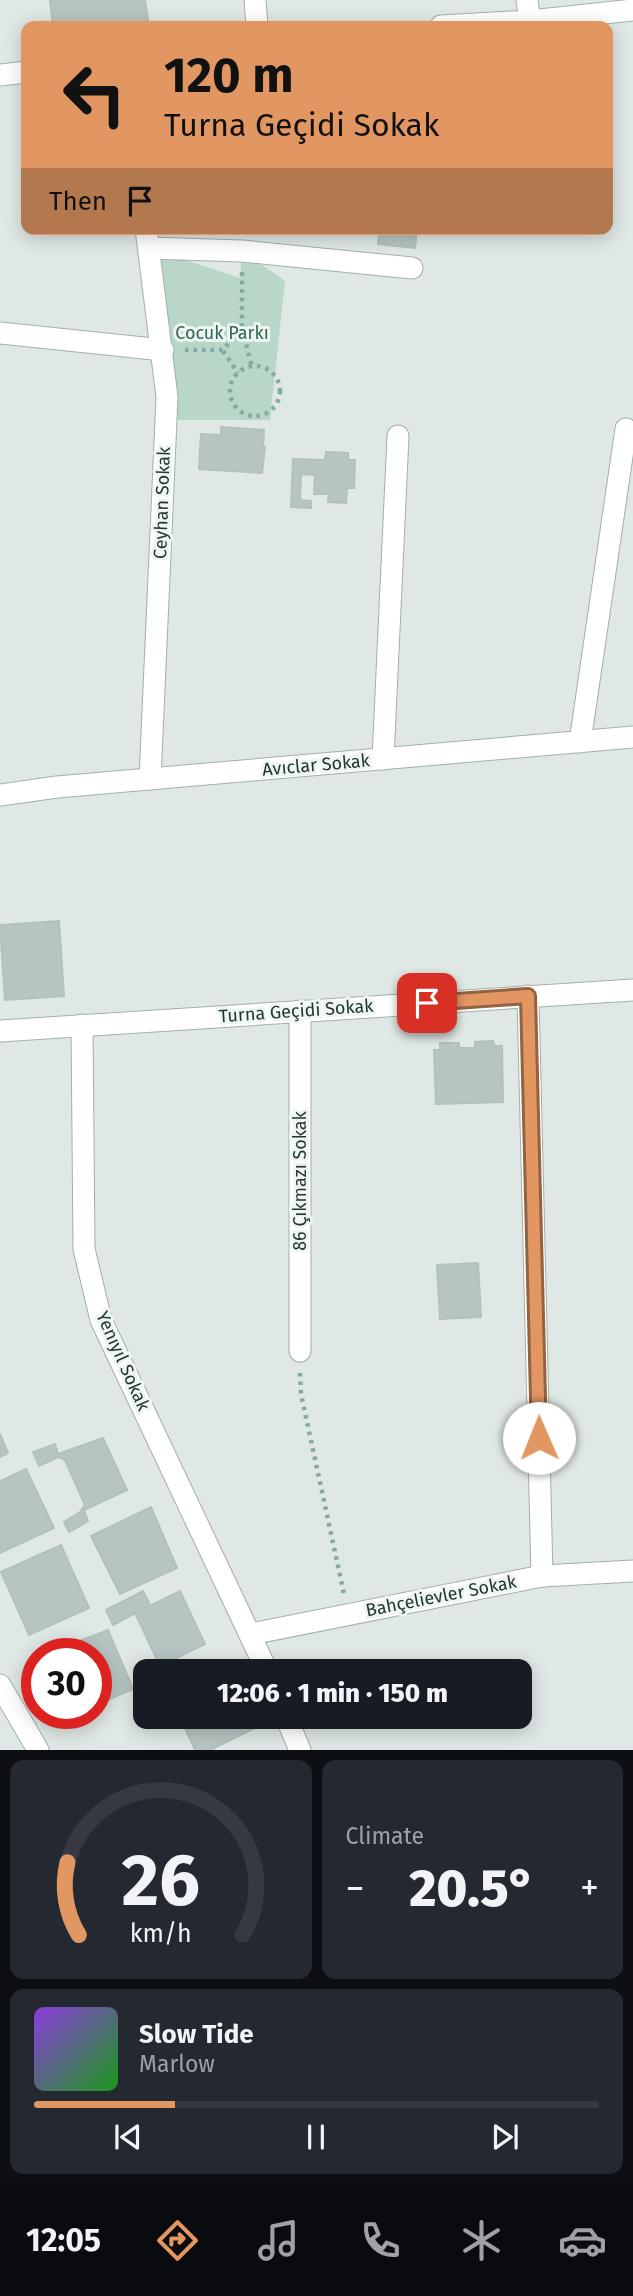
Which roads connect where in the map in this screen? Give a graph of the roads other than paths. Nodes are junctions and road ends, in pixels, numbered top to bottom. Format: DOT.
graph roads {
  1 [pos="255,0"];
  2 [pos="528,10"];
  3 [pos="633,10"];
  4 [pos="257,21"];
  5 [pos="468,21"];
  6 [pos="21,73"];
  7 [pos="0,75"];
  8 [pos="147,238"];
  9 [pos="412,268"];
  10 [pos="0,332"];
  11 [pos="163,350"];
  12 [pos="626,429"];
  13 [pos="398,436"];
  14 [pos="633,737"];
  15 [pos="580,742"];
  16 [pos="383,759"];
  17 [pos="150,779"];
  18 [pos="0,795"];
  19 [pos="633,990"];
  20 [pos="528,996"];
  21 [pos="300,1011"];
  22 [pos="82,1025"];
  23 [pos="0,1031"];
  24 [pos="300,1351"];
  25 [pos="633,1571"];
  26 [pos="542,1576"];
  27 [pos="251,1634"];
  28 [pos="262,1659"];
  29 [pos="0,1685"];
  30 [pos="291,1729"];
  31 [pos="38,1750"];
  32 [pos="300,1750"];
  1 -- 4 [label="street"];
  2 -- 3 [label="street"];
  2 -- 5 [label="street"];
  6 -- 7 [label="street"];
  8 -- 9 [label="street"];
  8 -- 11 [label="street, Ceyhan Sokak"];
  10 -- 11 [label="street"];
  11 -- 17 [label="street, Ceyhan Sokak"];
  12 -- 15 [label="street"];
  13 -- 16 [label="street"];
  14 -- 15 [label="street, Avıclar Sokak"];
  15 -- 16 [label="street, Avıclar Sokak"];
  16 -- 17 [label="street, Avıclar Sokak"];
  17 -- 18 [label="street, Avıclar Sokak"];
  19 -- 20 [label="street, Turna Geçidi Sokak"];
  20 -- 21 [label="street, Turna Geçidi Sokak"];
  20 -- 26 [label="street"];
  21 -- 22 [label="street, Turna Geçidi Sokak"];
  21 -- 24 [label="street, 86 Çıkmazı Sokak"];
  22 -- 23 [label="street, Turna Geçidi Sokak"];
  22 -- 27 [label="street, Yenıyıl Sokak"];
  25 -- 26 [label="street, Bahçelievler Sokak"];
  26 -- 27 [label="street, Bahçelievler Sokak"];
  27 -- 28 [label="street, Yenıyıl Sokak"];
  29 -- 31 [label="street"];
  30 -- 32 [label="street"];
}
